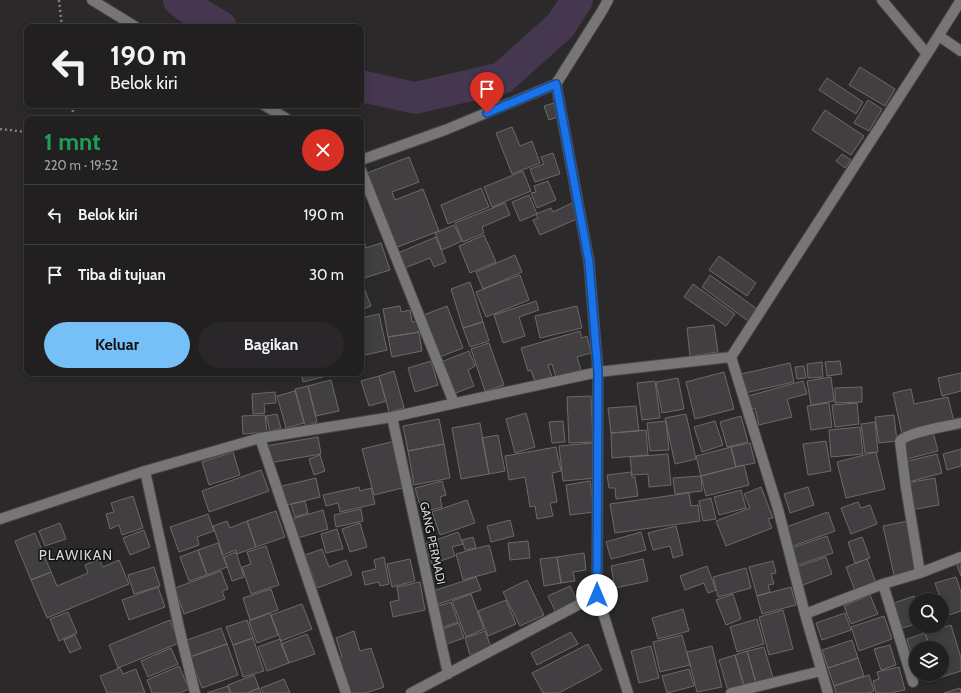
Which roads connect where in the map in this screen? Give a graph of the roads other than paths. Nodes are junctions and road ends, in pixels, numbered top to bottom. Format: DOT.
graph roads {
  1 [pos="92,0"];
  2 [pos="608,0"];
  3 [pos="882,0"];
  4 [pos="961,0"];
  5 [pos="131,24"];
  6 [pos="939,36"];
  7 [pos="961,51"];
  8 [pos="927,54"];
  9 [pos="556,84"];
  10 [pos="269,108"];
  11 [pos="282,116"];
  12 [pos="364,159"];
  13 [pos="364,178"];
  14 [pos="731,357"];
  15 [pos="598,372"];
  16 [pos="454,403"];
  17 [pos="392,416"];
  18 [pos="961,423"];
  19 [pos="260,438"];
  20 [pos="146,471"];
  21 [pos="0,519"];
  22 [pos="961,557"];
  23 [pos="920,573"];
  24 [pos="883,584"];
  25 [pos="597,598"];
  26 [pos="805,614"];
  27 [pos="821,670"];
  28 [pos="448,674"];
  29 [pos="913,682"];
  30 [pos="195,693"];
  31 [pos="346,693"];
  32 [pos="411,693"];
  33 [pos="628,693"];
  34 [pos="731,693"];
  35 [pos="828,693"];
  1 -- 5 [label="street"];
  2 -- 9 [label="street"];
  3 -- 8 [label="street"];
  4 -- 6 [label="street"];
  6 -- 7 [label="street"];
  6 -- 8 [label="street"];
  8 -- 14 [label="street"];
  9 -- 12 [label="street"];
  9 -- 15 [label="street"];
  10 -- 11 [label="street"];
  13 -- 16 [label="street"];
  14 -- 15 [label="street"];
  14 -- 26 [label="street"];
  15 -- 16 [label="street"];
  15 -- 25 [label="street"];
  16 -- 17 [label="street"];
  17 -- 19 [label="street"];
  17 -- 28 [label="street, GANG PERMADI"];
  18 -- 23 [label="street"];
  19 -- 20 [label="street"];
  19 -- 31 [label="street"];
  20 -- 21 [label="street"];
  20 -- 30 [label="street"];
  22 -- 23 [label="street"];
  23 -- 24 [label="street"];
  24 -- 26 [label="street"];
  24 -- 29 [label="street"];
  25 -- 28 [label="street"];
  25 -- 33 [label="street"];
  26 -- 27 [label="street"];
  27 -- 34 [label="street"];
  27 -- 35 [label="street"];
  28 -- 32 [label="street"];
}
